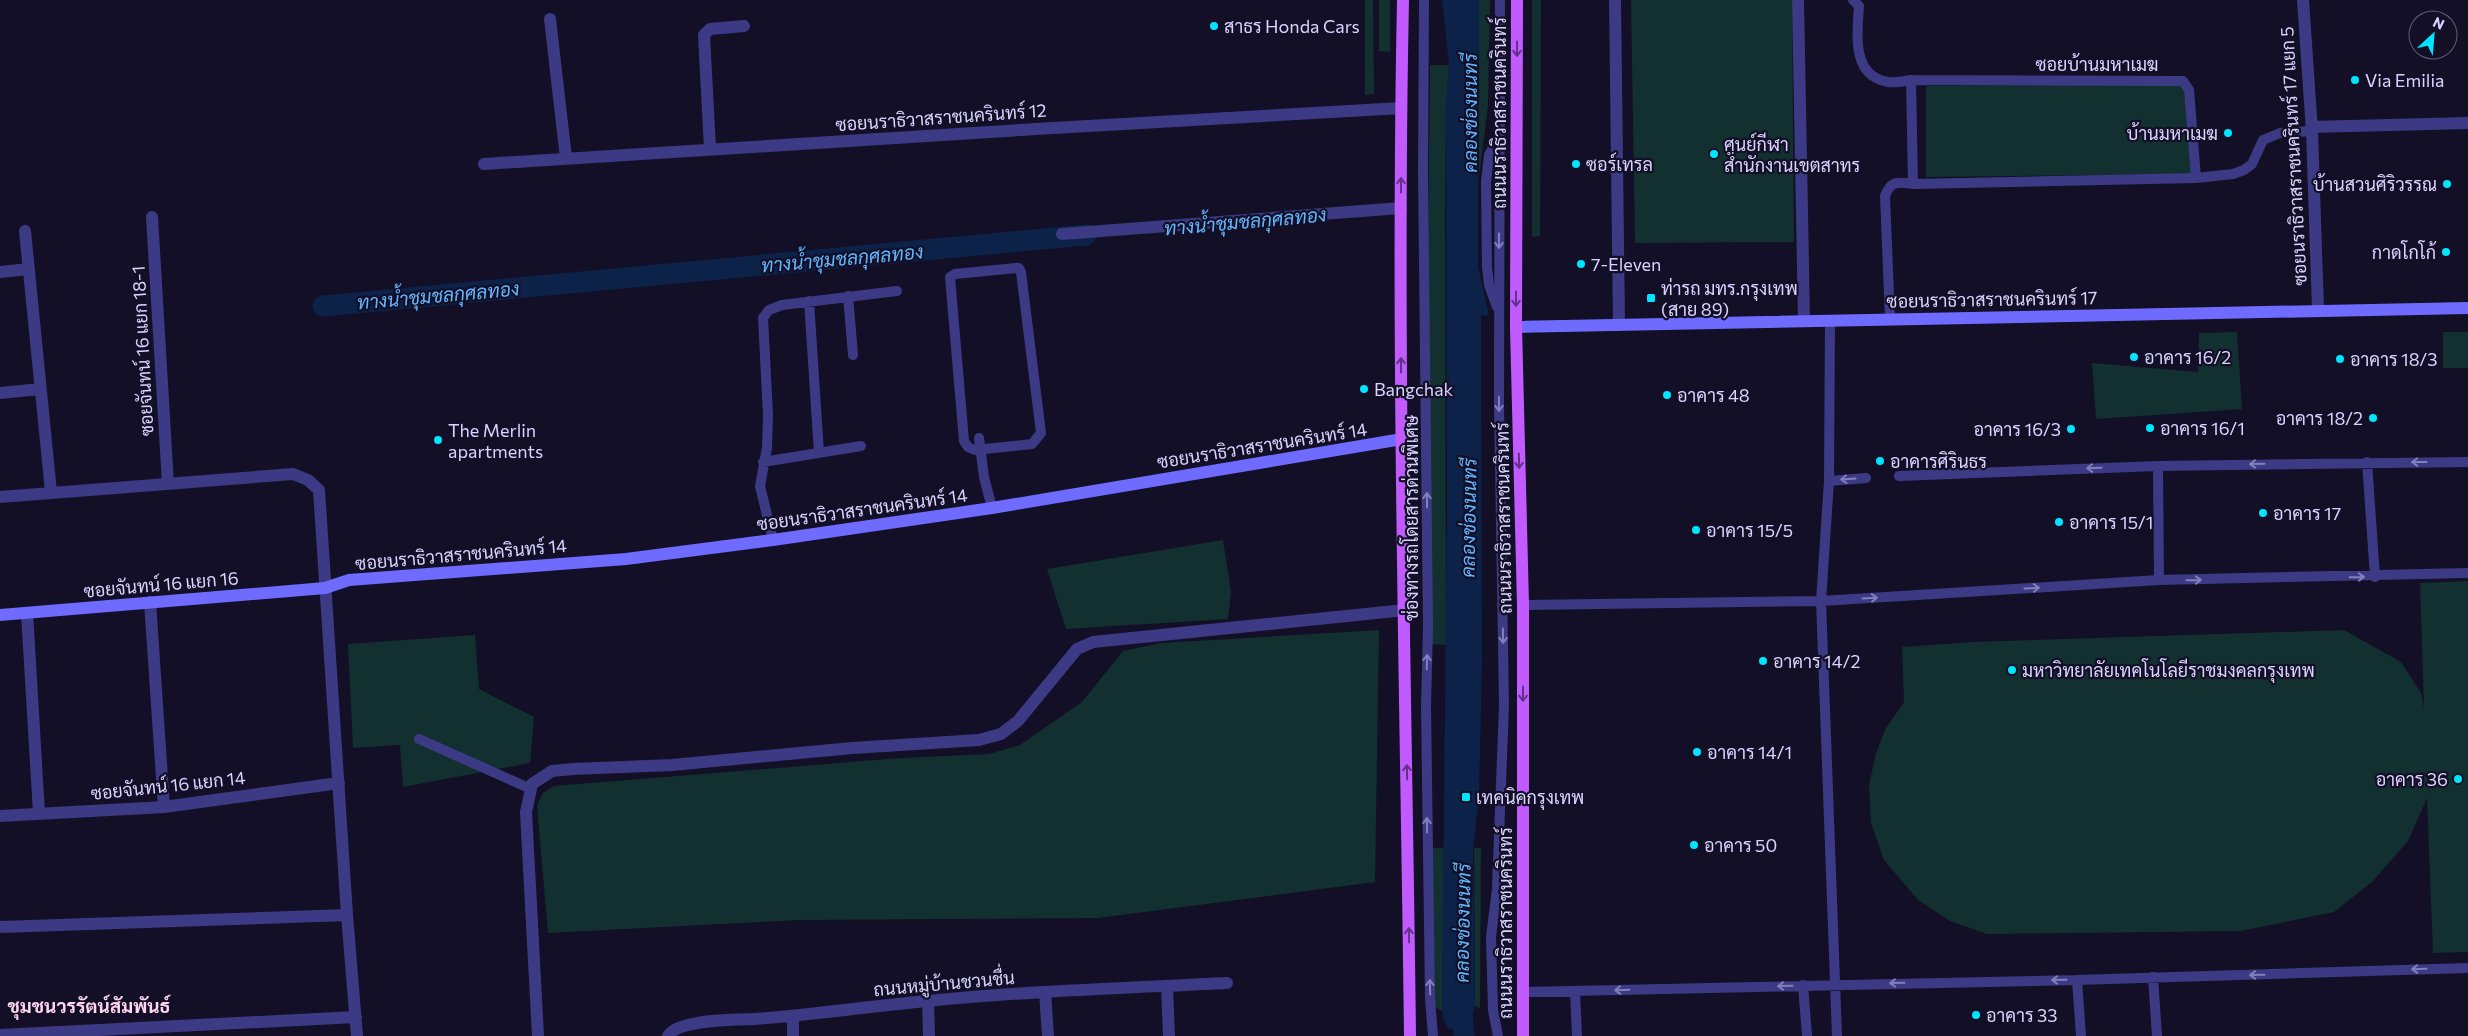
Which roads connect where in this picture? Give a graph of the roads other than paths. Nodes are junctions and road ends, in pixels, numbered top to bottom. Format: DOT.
graph roads {
  1 [pos="1403,0"];
  2 [pos="1424,0"];
  3 [pos="1428,0"];
  4 [pos="1500,0"];
  5 [pos="1517,0"];
  6 [pos="1615,0"];
  7 [pos="1798,0"];
  8 [pos="1853,0"];
  9 [pos="2303,0"];
  10 [pos="1424,13"];
  11 [pos="550,18"];
  12 [pos="744,26"];
  13 [pos="1911,80"];
  14 [pos="1401,108"];
  15 [pos="2468,123"];
  16 [pos="2311,129"];
  17 [pos="710,149"];
  18 [pos="566,158"];
  19 [pos="484,164"];
  20 [pos="2196,178"];
  21 [pos="1913,184"];
  22 [pos="1401,208"];
  23 [pos="152,217"];
  24 [pos="25,231"];
  25 [pos="1062,234"];
  26 [pos="29,269"];
  27 [pos="0,272"];
  28 [pos="897,291"];
  29 [pos="848,296"];
  30 [pos="809,301"];
  31 [pos="2468,308"];
  32 [pos="2318,310"];
  33 [pos="1890,319"];
  34 [pos="1830,320"];
  35 [pos="1804,321"];
  36 [pos="1618,324"];
  37 [pos="1516,327"];
  38 [pos="853,355"];
  39 [pos="40,388"];
  40 [pos="0,393"];
  41 [pos="979,438"];
  42 [pos="1402,439"];
  43 [pos="861,446"];
  44 [pos="980,451"];
  45 [pos="819,453"];
  46 [pos="763,462"];
  47 [pos="2367,462"];
  48 [pos="2468,462"];
  49 [pos="2158,466"];
  50 [pos="1899,476"];
  51 [pos="1866,478"];
  52 [pos="1829,481"];
  53 [pos="168,484"];
  54 [pos="51,492"];
  55 [pos="0,497"];
  56 [pos="992,508"];
  57 [pos="773,540"];
  58 [pos="2468,573"];
  59 [pos="2375,577"];
  60 [pos="2159,580"];
  61 [pos="325,588"];
  62 [pos="1821,600"];
  63 [pos="150,602"];
  64 [pos="1523,605"];
  65 [pos="1405,610"];
  66 [pos="27,612"];
  67 [pos="0,615"];
  68 [pos="419,739"];
  69 [pos="339,783"];
  70 [pos="531,789"];
  71 [pos="164,807"];
  72 [pos="39,814"];
  73 [pos="0,816"];
  74 [pos="347,915"];
  75 [pos="0,927"];
  76 [pos="2468,968"];
  77 [pos="2153,977"];
  78 [pos="2077,980"];
  79 [pos="1227,983"];
  80 [pos="1833,984"];
  81 [pos="1803,985"];
  82 [pos="1167,986"];
  83 [pos="1575,991"];
  84 [pos="1045,992"];
  85 [pos="1522,992"];
  86 [pos="928,1001"];
  87 [pos="793,1016"];
  88 [pos="356,1017"];
  89 [pos="0,1035"];
  90 [pos="357,1036"];
  91 [pos="538,1036"];
  92 [pos="668,1036"];
  93 [pos="793,1036"];
  94 [pos="929,1036"];
  95 [pos="1048,1036"];
  96 [pos="1169,1036"];
  97 [pos="1410,1036"];
  98 [pos="1433,1036"];
  99 [pos="1498,1036"];
  100 [pos="1523,1036"];
  101 [pos="1577,1036"];
  102 [pos="1807,1036"];
  103 [pos="1837,1036"];
  104 [pos="2081,1036"];
  105 [pos="2157,1036"];
  1 -- 14 [label="main road"];
  2 -- 10 [label="lane, ช่องทางรถโดยสารด่วนพิเศษ"];
  3 -- 10 [label="lane"];
  4 -- 99 [label="lane, one-way"];
  5 -- 37 [label="main road, ถนนนราธิวาสราชนครินทร์, one-way"];
  6 -- 36 [label="street"];
  7 -- 35 [label="street"];
  8 -- 13 [label="lane, ซอยบ้านมหาเมฆ"];
  9 -- 16 [label="street, ซอยนราธิวาสราชนครินทร์ 17 แยก 5"];
  98 -- 10 [label="lane, ช่องทางรถโดยสารด่วนพิเศษ, one-way"];
  11 -- 18 [label="street"];
  12 -- 17 [label="street"];
  13 -- 20 [label="lane, ซอยบ้านมหาเมฆ"];
  13 -- 21 [label="lane"];
  14 -- 17 [label="street, ซอยนราธิวาสราชนครินทร์ 12"];
  22 -- 14 [label="main road, one-way"];
  15 -- 16 [label="street"];
  16 -- 20 [label="lane"];
  16 -- 32 [label="street, ซอยนราธิวาสราชนครินทร์ 17 แยก 5"];
  17 -- 18 [label="street, ซอยนราธิวาสราชนครินทร์ 12"];
  18 -- 19 [label="street, ซอยนราธิวาสราชนครินทร์ 12"];
  20 -- 21 [label="lane"];
  21 -- 33 [label="lane"];
  22 -- 25 [label="street"];
  42 -- 22 [label="main road, one-way"];
  23 -- 53 [label="street, ซอยจันทน์ 16 แยก 18-1"];
  24 -- 26 [label="street"];
  26 -- 27 [label="street"];
  26 -- 39 [label="street"];
  28 -- 29 [label="lane"];
  29 -- 30 [label="lane"];
  29 -- 38 [label="lane"];
  30 -- 45 [label="lane"];
  30 -- 46 [label="lane"];
  31 -- 32 [label="street, ซอยนราธิวาสราชนครินทร์ 17"];
  32 -- 33 [label="street, ซอยนราธิวาสราชนครินทร์ 17"];
  33 -- 34 [label="street, ซอยนราธิวาสราชนครินทร์ 17"];
  34 -- 35 [label="street, ซอยนราธิวาสราชนครินทร์ 17"];
  34 -- 52 [label="lane"];
  35 -- 36 [label="street, ซอยนราธิวาสราชนครินทร์ 17"];
  36 -- 37 [label="street, ซอยนราธิวาสราชนครินทร์ 17"];
  37 -- 64 [label="main road, ถนนนราธิวาสราชนครินทร์, one-way"];
  39 -- 40 [label="street"];
  39 -- 54 [label="street"];
  41 -- 44 [label="lane"];
  42 -- 56 [label="street, ซอยนราธิวาสราชนครินทร์ 14"];
  42 -- 65 [label="main road"];
  43 -- 45 [label="lane"];
  44 -- 44 [label="lane"];
  44 -- 56 [label="lane"];
  45 -- 46 [label="lane"];
  46 -- 57 [label="lane"];
  48 -- 47 [label="lane, one-way"];
  47 -- 49 [label="lane, one-way"];
  47 -- 59 [label="lane"];
  49 -- 50 [label="lane, one-way"];
  49 -- 60 [label="lane"];
  51 -- 52 [label="lane, one-way"];
  52 -- 62 [label="lane"];
  53 -- 54 [label="street"];
  53 -- 61 [label="street"];
  54 -- 55 [label="street"];
  56 -- 57 [label="street, ซอยนราธิวาสราชนครินทร์ 14"];
  57 -- 61 [label="street, ซอยนราธิวาสราชนครินทร์ 14"];
  58 -- 59 [label="lane"];
  60 -- 59 [label="lane, one-way"];
  62 -- 60 [label="lane, one-way"];
  61 -- 63 [label="street, ซอยจันทน์ 16 แยก 16"];
  61 -- 69 [label="street"];
  62 -- 64 [label="lane"];
  62 -- 80 [label="lane"];
  63 -- 66 [label="street, ซอยจันทน์ 16 แยก 16"];
  63 -- 71 [label="street"];
  64 -- 85 [label="main road, ถนนนราธิวาสราชนครินทร์, one-way"];
  65 -- 70 [label="street"];
  97 -- 65 [label="main road, one-way"];
  66 -- 67 [label="street, ซอยจันทน์ 16 แยก 16"];
  66 -- 72 [label="street"];
  68 -- 70 [label="lane"];
  69 -- 71 [label="street, ซอยจันทน์ 16 แยก 14"];
  69 -- 74 [label="street"];
  70 -- 91 [label="street"];
  71 -- 72 [label="street, ซอยจันทน์ 16 แยก 14"];
  72 -- 73 [label="street, ซอยจันทน์ 16 แยก 14"];
  74 -- 75 [label="street"];
  74 -- 88 [label="street"];
  76 -- 77 [label="lane, one-way"];
  77 -- 78 [label="lane"];
  77 -- 105 [label="lane"];
  78 -- 80 [label="lane, one-way"];
  78 -- 104 [label="lane"];
  79 -- 82 [label="street, ถนนหมู่บ้านชวนชื่น"];
  80 -- 81 [label="lane"];
  80 -- 103 [label="lane"];
  81 -- 83 [label="lane, one-way"];
  81 -- 102 [label="lane"];
  82 -- 84 [label="street, ถนนหมู่บ้านชวนชื่น"];
  82 -- 96 [label="street"];
  83 -- 85 [label="lane"];
  83 -- 101 [label="lane"];
  84 -- 86 [label="street, ถนนหมู่บ้านชวนชื่น"];
  84 -- 95 [label="street"];
  85 -- 100 [label="main road, ถนนนราธิวาสราชนครินทร์"];
  86 -- 87 [label="street, ถนนหมู่บ้านชวนชื่น"];
  86 -- 94 [label="street"];
  87 -- 92 [label="street, ถนนหมู่บ้านชวนชื่น"];
  87 -- 93 [label="street"];
  88 -- 89 [label="street"];
  88 -- 90 [label="street"];
}
